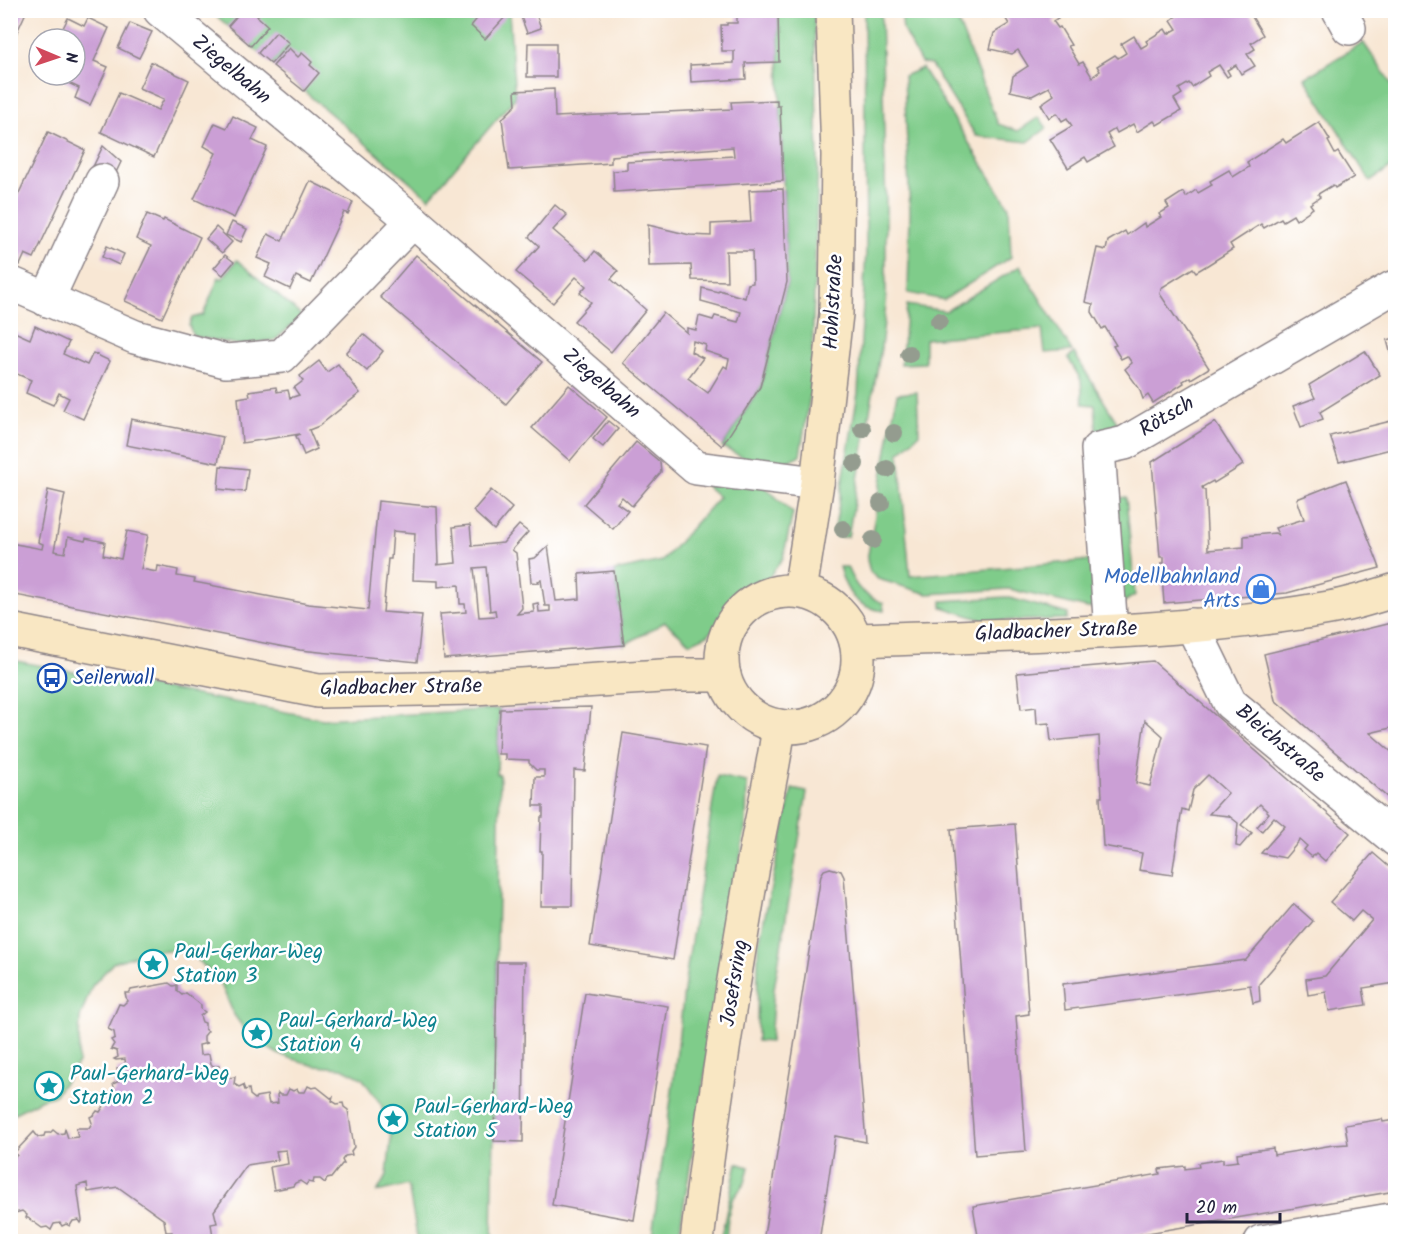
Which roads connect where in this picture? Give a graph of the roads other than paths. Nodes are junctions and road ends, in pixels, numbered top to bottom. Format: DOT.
graph roads {
  1 [pos="160,10"];
  2 [pos="833,10"];
  3 [pos="102,181"];
  4 [pos="413,220"];
  5 [pos="10,283"];
  6 [pos="1392,288"];
  7 [pos="47,300"];
  8 [pos="817,483"];
  9 [pos="1395,590"];
  10 [pos="800,591"];
  11 [pos="1192,625"];
  12 [pos="10,630"];
  13 [pos="1111,631"];
  14 [pos="856,640"];
  15 [pos="724,675"];
  16 [pos="779,726"];
  17 [pos="1395,840"];
  18 [pos="1395,1219"];
  19 [pos="698,1242"];
  20 [pos="1261,1242"];
  1 -- 4 [label="street, Ziegelbahn"];
  2 -- 8 [label="main road, Hohlstraße"];
  3 -- 7 [label="street"];
  4 -- 7 [label="street"];
  4 -- 8 [label="street, Ziegelbahn"];
  5 -- 7 [label="street"];
  6 -- 13 [label="street, Rötsch"];
  8 -- 10 [label="main road, Hohlstraße"];
  9 -- 11 [label="main road, Gladbacher Straße"];
  10 -- 14 [label="main road"];
  10 -- 15 [label="main road"];
  11 -- 13 [label="main road, Gladbacher Straße"];
  11 -- 17 [label="street, Bleichstraße"];
  12 -- 15 [label="main road, Gladbacher Straße"];
  13 -- 14 [label="main road, Gladbacher Straße"];
  14 -- 16 [label="main road"];
  15 -- 16 [label="main road"];
  16 -- 19 [label="main road, Josefsring"];
  18 -- 20 [label="street"];
}
